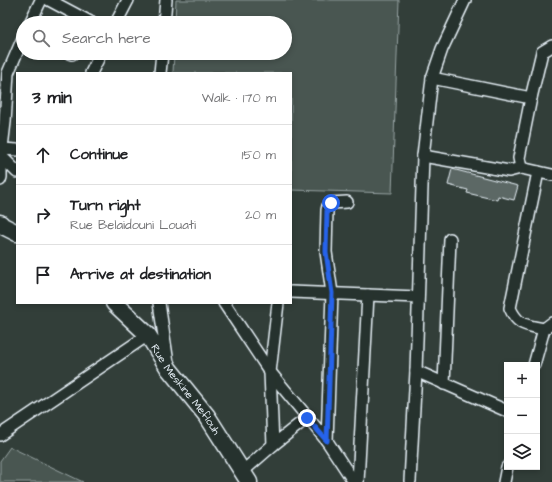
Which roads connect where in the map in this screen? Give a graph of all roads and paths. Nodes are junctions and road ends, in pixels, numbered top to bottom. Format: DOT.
graph roads {
  1 [pos="41,0"];
  2 [pos="48,0"];
  3 [pos="128,0"];
  4 [pos="166,0"];
  5 [pos="465,0"];
  6 [pos="33,16"];
  7 [pos="79,16"];
  8 [pos="120,16"];
  9 [pos="165,16"];
  10 [pos="552,46"];
  11 [pos="16,60"];
  12 [pos="98,60"];
  13 [pos="161,60"];
  14 [pos="93,72"];
  15 [pos="160,72"];
  16 [pos="12,74"];
  17 [pos="432,78"];
  18 [pos="531,98"];
  19 [pos="16,150"];
  20 [pos="1,152"];
  21 [pos="424,156"];
  22 [pos="521,168"];
  23 [pos="16,171"];
  24 [pos="538,172"];
  25 [pos="552,175"];
  26 [pos="0,180"];
  27 [pos="346,202"];
  28 [pos="450,239"];
  29 [pos="292,292"];
  30 [pos="332,293"];
  31 [pos="368,295"];
  32 [pos="418,297"];
  33 [pos="115,304"];
  34 [pos="159,304"];
  35 [pos="225,304"];
  36 [pos="234,304"];
  37 [pos="278,304"];
  38 [pos="233,316"];
  39 [pos="548,326"];
  40 [pos="148,335"];
  41 [pos="535,362"];
  42 [pos="169,369"];
  43 [pos="416,371"];
  44 [pos="270,372"];
  45 [pos="444,384"];
  46 [pos="504,410"];
  47 [pos="307,418"];
  48 [pos="0,435"];
  49 [pos="327,441"];
  50 [pos="273,445"];
  51 [pos="506,470"];
  52 [pos="246,477"];
  53 [pos="354,482"];
  54 [pos="358,482"];
  55 [pos="411,482"];
  56 [pos="504,482"];
  1 -- 6 [label="street"];
  2 -- 7 [label="street"];
  3 -- 8 [label="street"];
  4 -- 9 [label="street"];
  5 -- 17 [label="street"];
  10 -- 18 [label="street"];
  11 -- 16 [label="street"];
  12 -- 14 [label="street"];
  13 -- 15 [label="street"];
  16 -- 20 [label="street"];
  17 -- 18 [label="street"];
  17 -- 21 [label="street"];
  18 -- 22 [label="street"];
  19 -- 20 [label="street"];
  20 -- 23 [label="street"];
  20 -- 26 [label="street"];
  21 -- 22 [label="street"];
  21 -- 32 [label="street"];
  22 -- 24 [label="street"];
  24 -- 25 [label="street"];
  24 -- 39 [label="street"];
  27 -- 30 [label="street"];
  28 -- 45 [label="street"];
  29 -- 30 [label="street"];
  30 -- 31 [label="street"];
  30 -- 49 [label="street"];
  31 -- 32 [label="street"];
  31 -- 54 [label="street"];
  32 -- 43 [label="street"];
  33 -- 40 [label="main road, Rue Meskine Meflouh"];
  34 -- 42 [label="street"];
  35 -- 38 [label="street"];
  36 -- 38 [label="street"];
  37 -- 44 [label="street"];
  38 -- 44 [label="street"];
  39 -- 41 [label="street"];
  40 -- 42 [label="main road, Rue Meskine Meflouh"];
  40 -- 48 [label="street"];
  42 -- 52 [label="main road, Rue Meskine Meflouh"];
  43 -- 45 [label="street"];
  43 -- 55 [label="street"];
  44 -- 47 [label="street"];
  44 -- 50 [label="street"];
  45 -- 46 [label="street"];
  47 -- 49 [label="street"];
  47 -- 50 [label="street"];
  49 -- 53 [label="street"];
  50 -- 52 [label="street"];
  51 -- 56 [label="street"];
}
